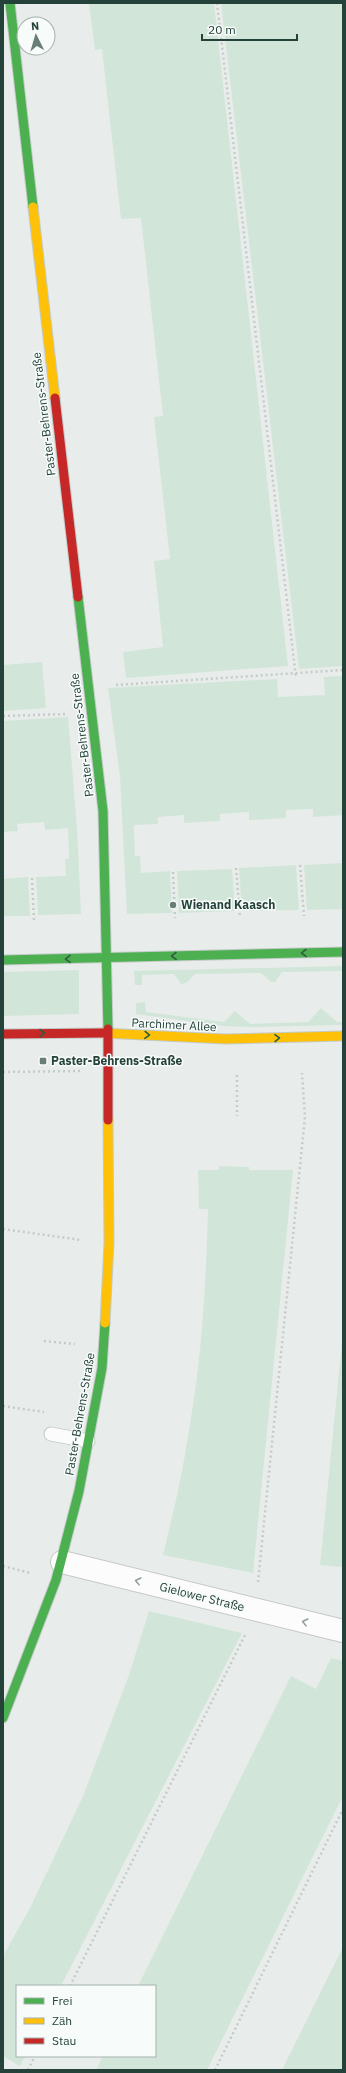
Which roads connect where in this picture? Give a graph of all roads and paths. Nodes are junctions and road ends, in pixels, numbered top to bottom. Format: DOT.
graph roads {
  1 [pos="10,3"];
  2 [pos="217,3"];
  3 [pos="343,670"];
  4 [pos="295,673"];
  5 [pos="296,678"];
  6 [pos="91,708"];
  7 [pos="3,716"];
  8 [pos="300,865"];
  9 [pos="236,868"];
  10 [pos="173,872"];
  11 [pos="32,878"];
  12 [pos="304,916"];
  13 [pos="240,917"];
  14 [pos="175,918"];
  15 [pos="34,921"];
  16 [pos="343,952"];
  17 [pos="107,958"];
  18 [pos="3,960"];
  19 [pos="108,1033"];
  20 [pos="3,1034"];
  21 [pos="343,1036"];
  22 [pos="3,1072"];
  23 [pos="302,1073"];
  24 [pos="86,1074"];
  25 [pos="237,1075"];
  26 [pos="237,1116"];
  27 [pos="3,1229"];
  28 [pos="86,1240"];
  29 [pos="44,1341"];
  30 [pos="80,1344"];
  31 [pos="3,1406"];
  32 [pos="48,1412"];
  33 [pos="51,1434"];
  34 [pos="88,1441"];
  35 [pos="62,1562"];
  36 [pos="3,1566"];
  37 [pos="35,1574"];
  38 [pos="255,1610"];
  39 [pos="343,1631"];
  40 [pos="3,1718"];
  41 [pos="343,1809"];
  42 [pos="70,1985"];
  43 [pos="34,2057"];
  44 [pos="28,2070"];
  45 [pos="215,2070"];
  1 -- 6 [label="street, Paster-Behrens-Straße"];
  2 -- 4 [label="path"];
  3 -- 4 [label="path"];
  4 -- 5 [label="path"];
  4 -- 6 [label="path"];
  6 -- 7 [label="path"];
  6 -- 17 [label="street, Paster-Behrens-Straße"];
  8 -- 12 [label="path"];
  9 -- 13 [label="path"];
  10 -- 14 [label="path"];
  11 -- 15 [label="path"];
  16 -- 17 [label="street, one-way"];
  17 -- 18 [label="street, one-way"];
  17 -- 19 [label="street, Paster-Behrens-Straße"];
  20 -- 19 [label="street, Parchimer Allee, one-way"];
  19 -- 21 [label="street, Parchimer Allee, one-way"];
  19 -- 34 [label="street, Paster-Behrens-Straße"];
  22 -- 24 [label="path"];
  23 -- 38 [label="path"];
  25 -- 26 [label="path"];
  27 -- 28 [label="path"];
  29 -- 30 [label="path"];
  31 -- 32 [label="path"];
  33 -- 34 [label="lane"];
  34 -- 35 [label="street, Paster-Behrens-Straße"];
  38 -- 35 [label="street, Gielower Straße, one-way"];
  35 -- 40 [label="street, Paster-Behrens-Straße"];
  36 -- 37 [label="path"];
  39 -- 38 [label="street, Gielower Straße, one-way"];
  38 -- 42 [label="path"];
  41 -- 45 [label="path"];
  43 -- 44 [label="path"];
}
